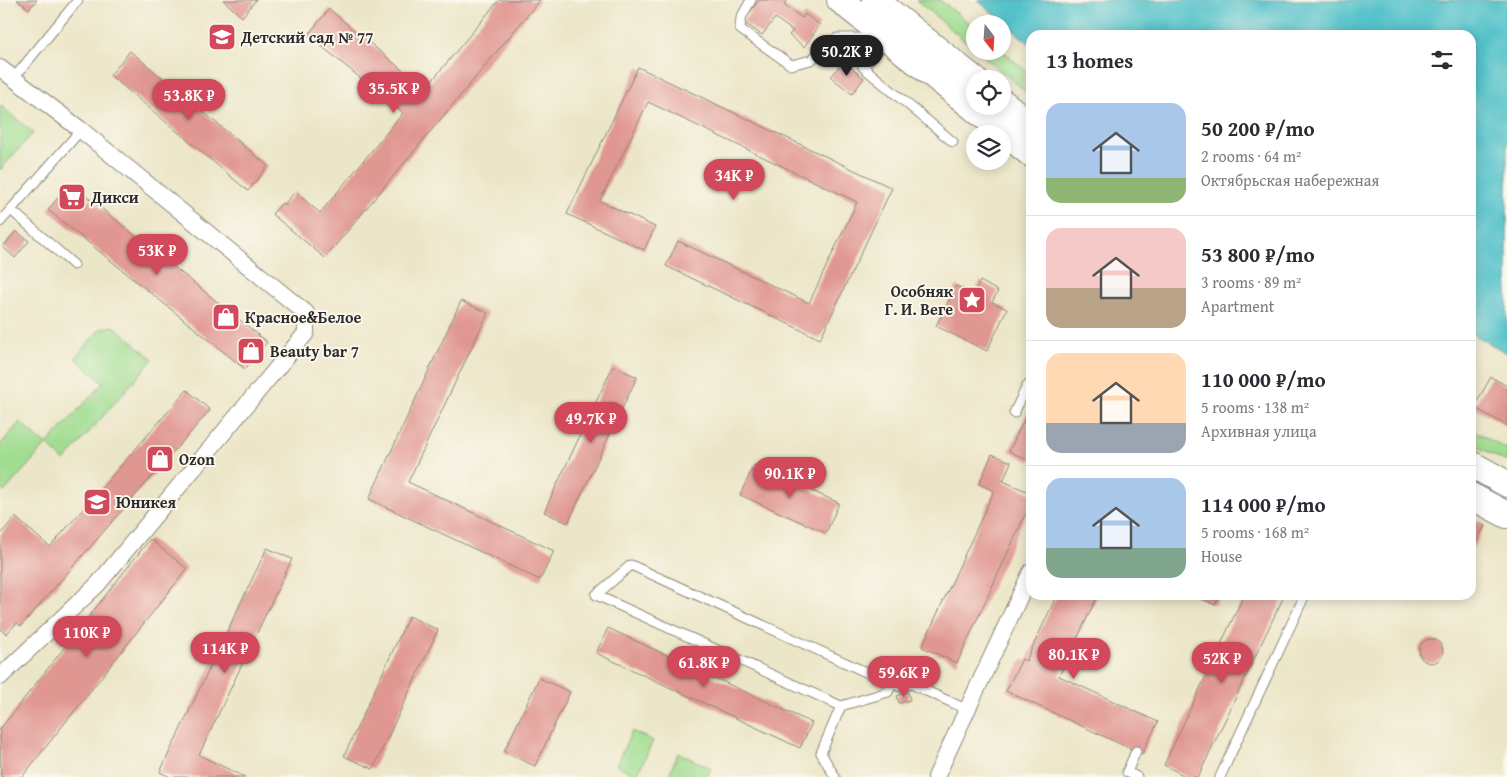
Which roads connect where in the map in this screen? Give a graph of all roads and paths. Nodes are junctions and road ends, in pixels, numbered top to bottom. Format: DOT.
graph roads {
  1 [pos="78,0"];
  2 [pos="751,0"];
  3 [pos="840,0"];
  4 [pos="875,0"];
  5 [pos="888,38"];
  6 [pos="0,68"];
  7 [pos="966,73"];
  8 [pos="13,79"];
  9 [pos="1011,109"];
  10 [pos="1026,121"];
  11 [pos="81,130"];
  12 [pos="953,142"];
  13 [pos="1026,150"];
  14 [pos="11,210"];
  15 [pos="0,222"];
  16 [pos="74,264"];
  17 [pos="1026,388"];
  18 [pos="1014,413"];
  19 [pos="1476,467"];
  20 [pos="1507,484"];
  21 [pos="1476,499"];
  22 [pos="1507,515"];
  23 [pos="1026,583"];
  24 [pos="1303,600"];
  25 [pos="1,673"];
  26 [pos="892,684"];
  27 [pos="841,706"];
  28 [pos="966,709"];
  29 [pos="1136,751"];
  30 [pos="835,777"];
  31 [pos="936,777"];
  32 [pos="1137,777"];
  33 [pos="1220,777"];
  1 -- 8 [label="lane"];
  2 -- 5 [label="lane"];
  3 -- 5 [label="main road"];
  4 -- 7 [label="main road"];
  5 -- 12 [label="lane"];
  5 -- 13 [label="main road"];
  6 -- 8 [label="street"];
  8 -- 11 [label="street"];
  9 -- 10 [label="main road"];
  11 -- 14 [label="lane"];
  11 -- 25 [label="street"];
  14 -- 15 [label="lane"];
  14 -- 16 [label="lane"];
  17 -- 18 [label="lane"];
  19 -- 20 [label="main road"];
  21 -- 22 [label="main road"];
  23 -- 28 [label="street"];
  24 -- 33 [label="lane"];
  26 -- 27 [label="lane"];
  26 -- 27 [label="lane"];
  26 -- 28 [label="lane"];
  27 -- 30 [label="lane"];
  28 -- 31 [label="street"];
  29 -- 32 [label="lane"];
}
